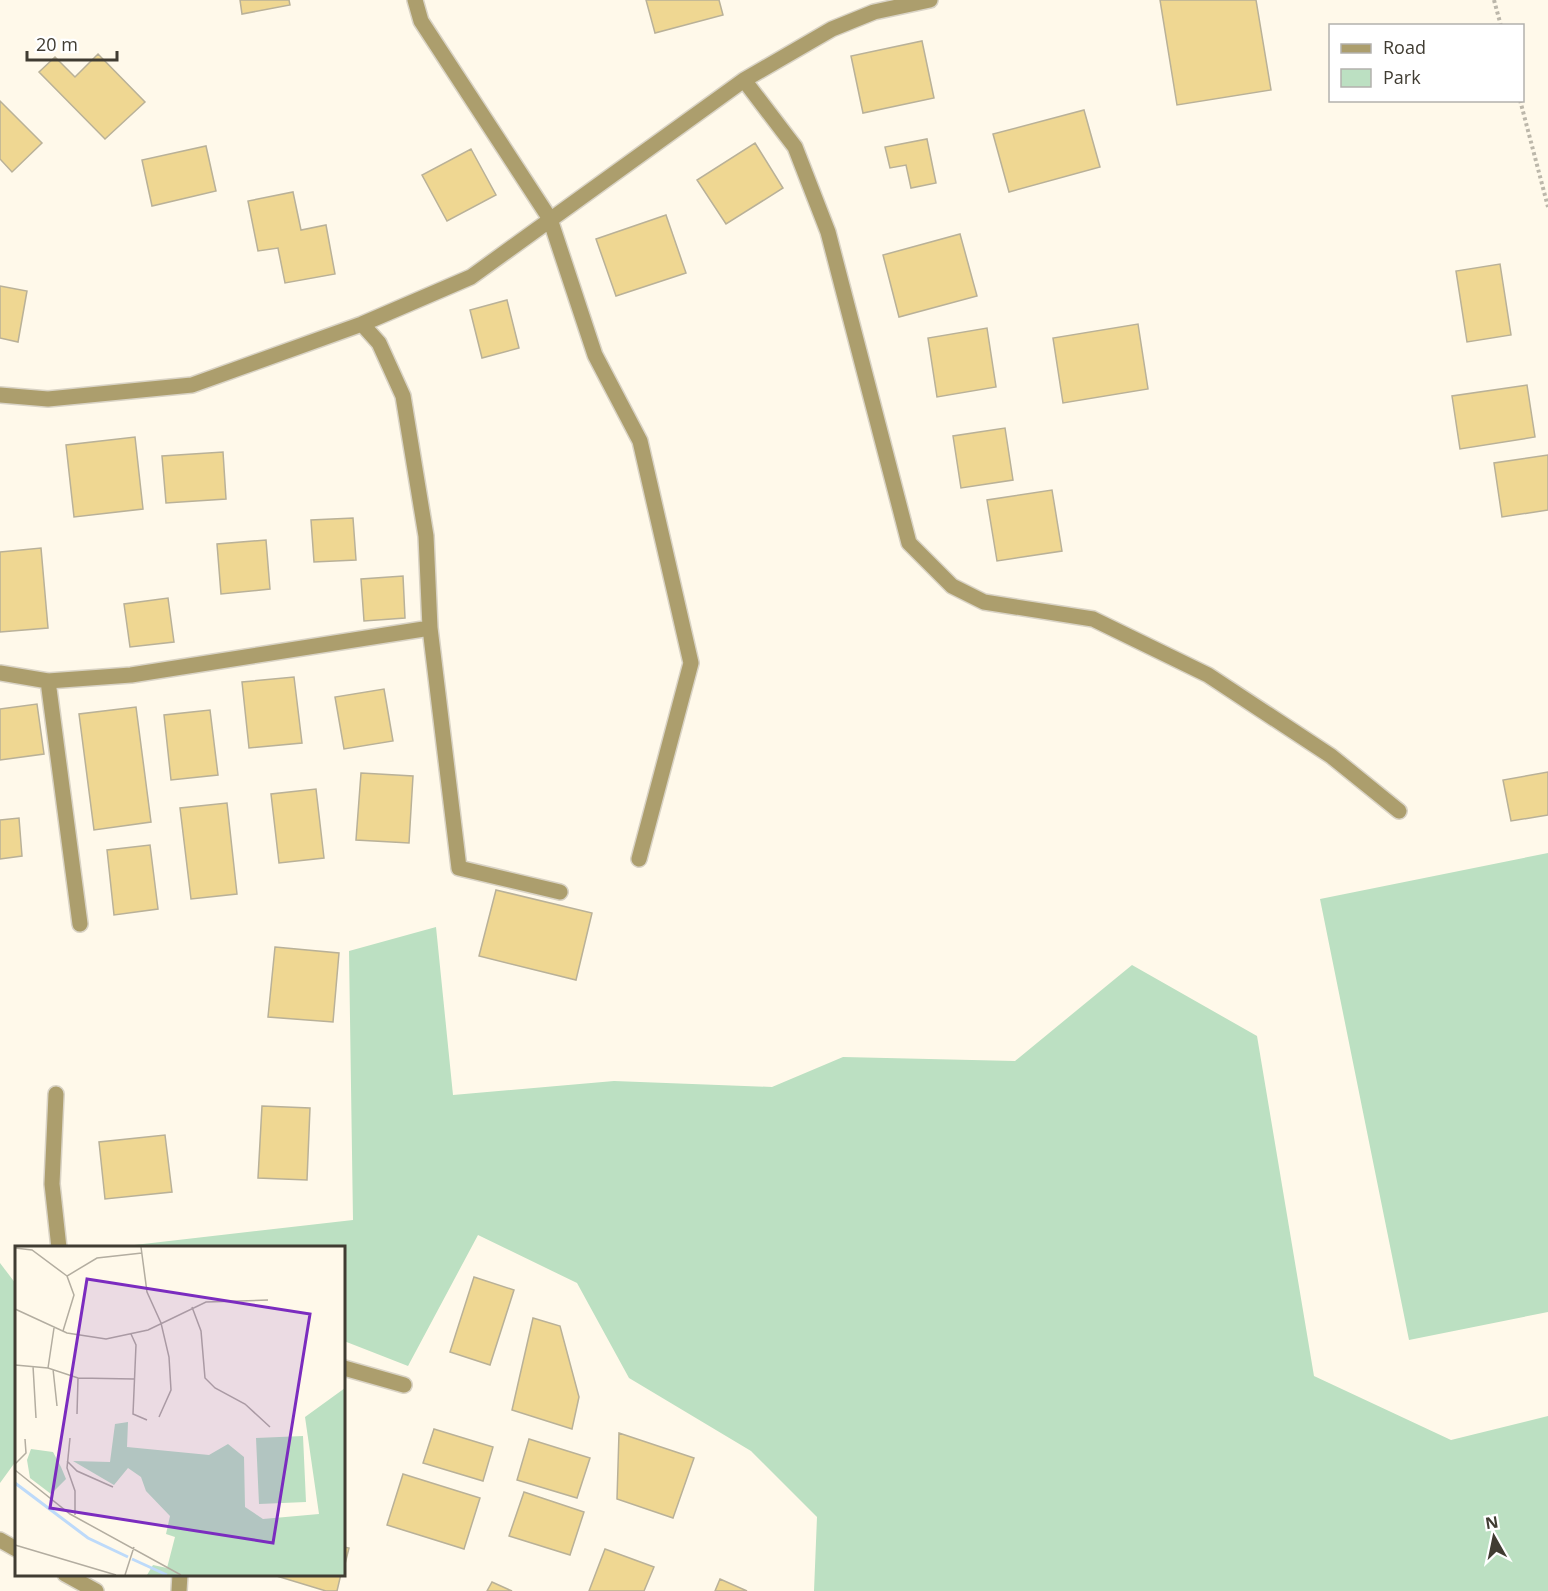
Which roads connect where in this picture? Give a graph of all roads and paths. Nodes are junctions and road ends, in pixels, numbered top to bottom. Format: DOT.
graph roads {
  1 [pos="415,0"];
  2 [pos="930,0"];
  3 [pos="1494,0"];
  4 [pos="1500,24"];
  5 [pos="744,80"];
  6 [pos="1521,102"];
  7 [pos="1548,207"];
  8 [pos="550,219"];
  9 [pos="362,324"];
  10 [pos="0,395"];
  11 [pos="430,628"];
  12 [pos="0,673"];
  13 [pos="48,681"];
  14 [pos="1399,811"];
  15 [pos="639,860"];
  16 [pos="561,892"];
  17 [pos="80,924"];
  18 [pos="56,1094"];
  19 [pos="59,1246"];
  20 [pos="345,1368"];
  21 [pos="404,1385"];
  22 [pos="0,1540"];
  23 [pos="15,1548"];
  24 [pos="67,1576"];
  25 [pos="180,1576"];
  26 [pos="96,1591"];
  27 [pos="179,1591"];
  1 -- 8 [label="street"];
  2 -- 5 [label="street"];
  3 -- 4 [label="path"];
  5 -- 8 [label="street"];
  5 -- 14 [label="street"];
  6 -- 7 [label="path"];
  8 -- 9 [label="street"];
  8 -- 15 [label="street"];
  9 -- 10 [label="street"];
  9 -- 11 [label="street"];
  11 -- 13 [label="street"];
  11 -- 16 [label="street"];
  12 -- 13 [label="street"];
  13 -- 17 [label="street"];
  18 -- 19 [label="street"];
  20 -- 21 [label="street"];
  22 -- 23 [label="street"];
  24 -- 26 [label="street"];
  25 -- 27 [label="street"];
}
